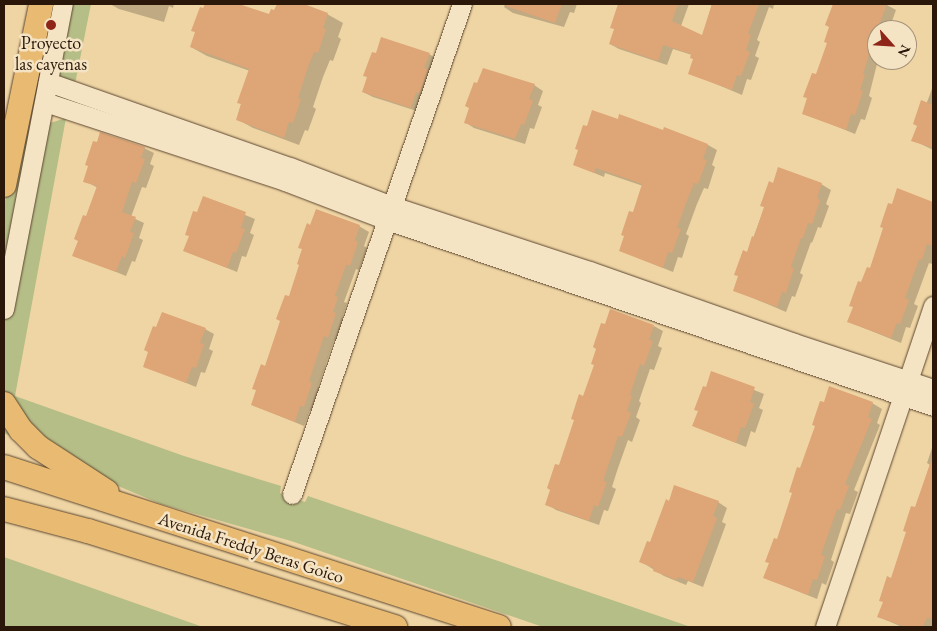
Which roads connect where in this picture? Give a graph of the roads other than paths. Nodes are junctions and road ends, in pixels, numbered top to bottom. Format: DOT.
graph roads {
  1 [pos="41,4"];
  2 [pos="64,4"];
  3 [pos="462,4"];
  4 [pos="48,82"];
  5 [pos="65,99"];
  6 [pos="45,102"];
  7 [pos="4,184"];
  8 [pos="389,213"];
  9 [pos="933,306"];
  10 [pos="4,308"];
  11 [pos="905,388"];
  12 [pos="933,389"];
  13 [pos="4,404"];
  14 [pos="933,406"];
  15 [pos="4,467"];
  16 [pos="292,494"];
  17 [pos="4,509"];
  18 [pos="143,513"];
  19 [pos="395,627"];
  20 [pos="499,627"];
  21 [pos="825,627"];
  1 -- 7 [label="main road"];
  2 -- 4 [label="street"];
  3 -- 8 [label="street"];
  4 -- 5 [label="street"];
  4 -- 6 [label="street"];
  5 -- 6 [label="street"];
  5 -- 8 [label="street"];
  6 -- 10 [label="street"];
  8 -- 11 [label="street"];
  8 -- 16 [label="street"];
  9 -- 11 [label="street"];
  11 -- 12 [label="street"];
  11 -- 14 [label="street"];
  11 -- 21 [label="street"];
  13 -- 18 [label="main road"];
  15 -- 18 [label="main road, Avenida Freddy Beras Goico"];
  17 -- 19 [label="main road, Avenida Freddy Beras Goico"];
  18 -- 20 [label="main road, Avenida Freddy Beras Goico"];
}
